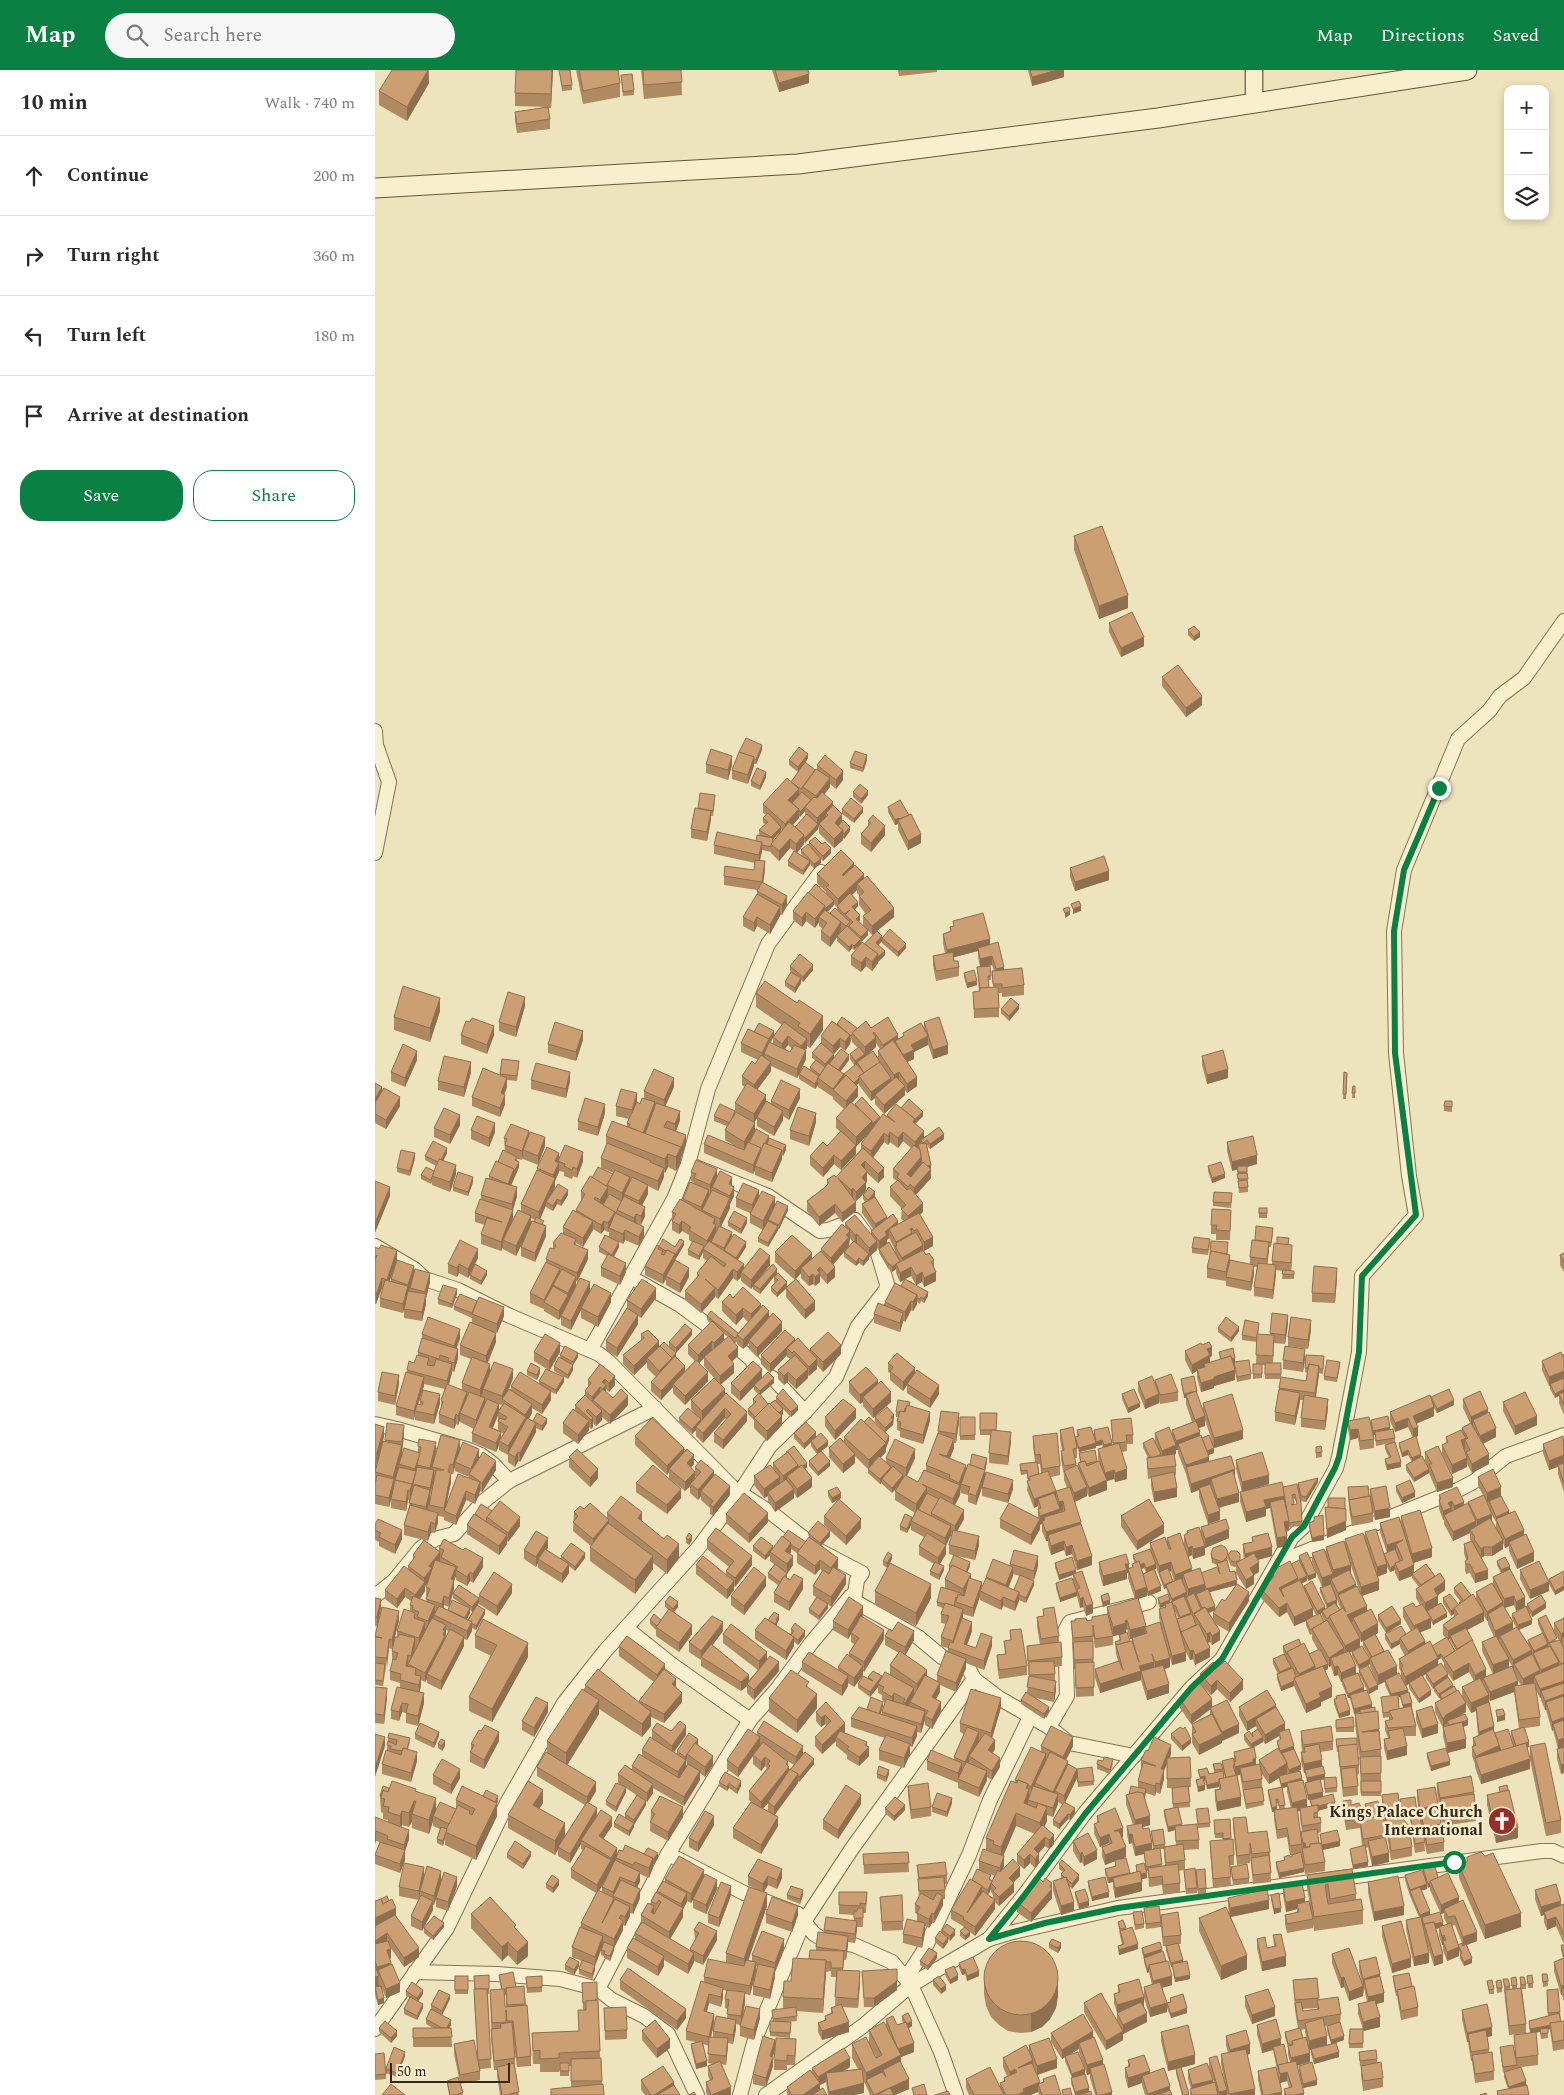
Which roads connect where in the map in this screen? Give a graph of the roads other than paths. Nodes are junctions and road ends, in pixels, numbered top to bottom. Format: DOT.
graph roads {
  1 [pos="1254,70"];
  2 [pos="1467,70"];
  3 [pos="1254,103"];
  4 [pos="375,188"];
  5 [pos="1564,621"];
  6 [pos="375,731"];
  7 [pos="375,853"];
  8 [pos="821,872"];
  9 [pos="688,1164"];
  10 [pos="375,1246"];
  11 [pos="632,1278"];
  12 [pos="590,1350"];
  13 [pos="655,1408"];
  14 [pos="805,1412"];
  15 [pos="375,1424"];
  16 [pos="1564,1435"];
  17 [pos="509,1481"];
  18 [pos="740,1492"];
  19 [pos="1279,1562"];
  20 [pos="855,1589"];
  21 [pos="375,1596"];
  22 [pos="1149,1602"];
  23 [pos="626,1628"];
  24 [pos="974,1679"];
  25 [pos="1030,1717"];
  26 [pos="750,1720"];
  27 [pos="1049,1727"];
  28 [pos="1134,1756"];
  29 [pos="1560,1851"];
  30 [pos="668,1854"];
  31 [pos="803,1923"];
  32 [pos="989,1939"];
  33 [pos="415,1972"];
  34 [pos="909,1981"];
  35 [pos="598,1988"];
  36 [pos="375,2028"];
  37 [pos="697,2095"];
  38 [pos="741,2095"];
  39 [pos="766,2095"];
  40 [pos="956,2095"];
  1 -- 3 [label="street"];
  2 -- 3 [label="main road"];
  3 -- 4 [label="main road"];
  5 -- 19 [label="street"];
  6 -- 7 [label="street"];
  8 -- 9 [label="street"];
  9 -- 11 [label="street"];
  9 -- 14 [label="street"];
  10 -- 12 [label="street"];
  11 -- 12 [label="street"];
  11 -- 14 [label="street"];
  12 -- 13 [label="street"];
  13 -- 17 [label="street"];
  13 -- 18 [label="street"];
  14 -- 18 [label="street"];
  15 -- 17 [label="street"];
  16 -- 19 [label="street"];
  17 -- 21 [label="street"];
  18 -- 20 [label="street"];
  18 -- 23 [label="street"];
  19 -- 28 [label="street"];
  20 -- 24 [label="street"];
  20 -- 26 [label="street"];
  22 -- 27 [label="street"];
  23 -- 26 [label="street"];
  23 -- 33 [label="street"];
  24 -- 25 [label="street"];
  24 -- 31 [label="street"];
  25 -- 27 [label="street"];
  25 -- 34 [label="street"];
  26 -- 30 [label="street"];
  27 -- 28 [label="street"];
  28 -- 32 [label="street"];
  29 -- 32 [label="street"];
  30 -- 31 [label="street"];
  30 -- 35 [label="street"];
  31 -- 34 [label="street"];
  31 -- 38 [label="street"];
  32 -- 34 [label="street"];
  33 -- 35 [label="street"];
  33 -- 36 [label="street"];
  34 -- 39 [label="street"];
  34 -- 40 [label="street"];
  35 -- 37 [label="street"];
}
